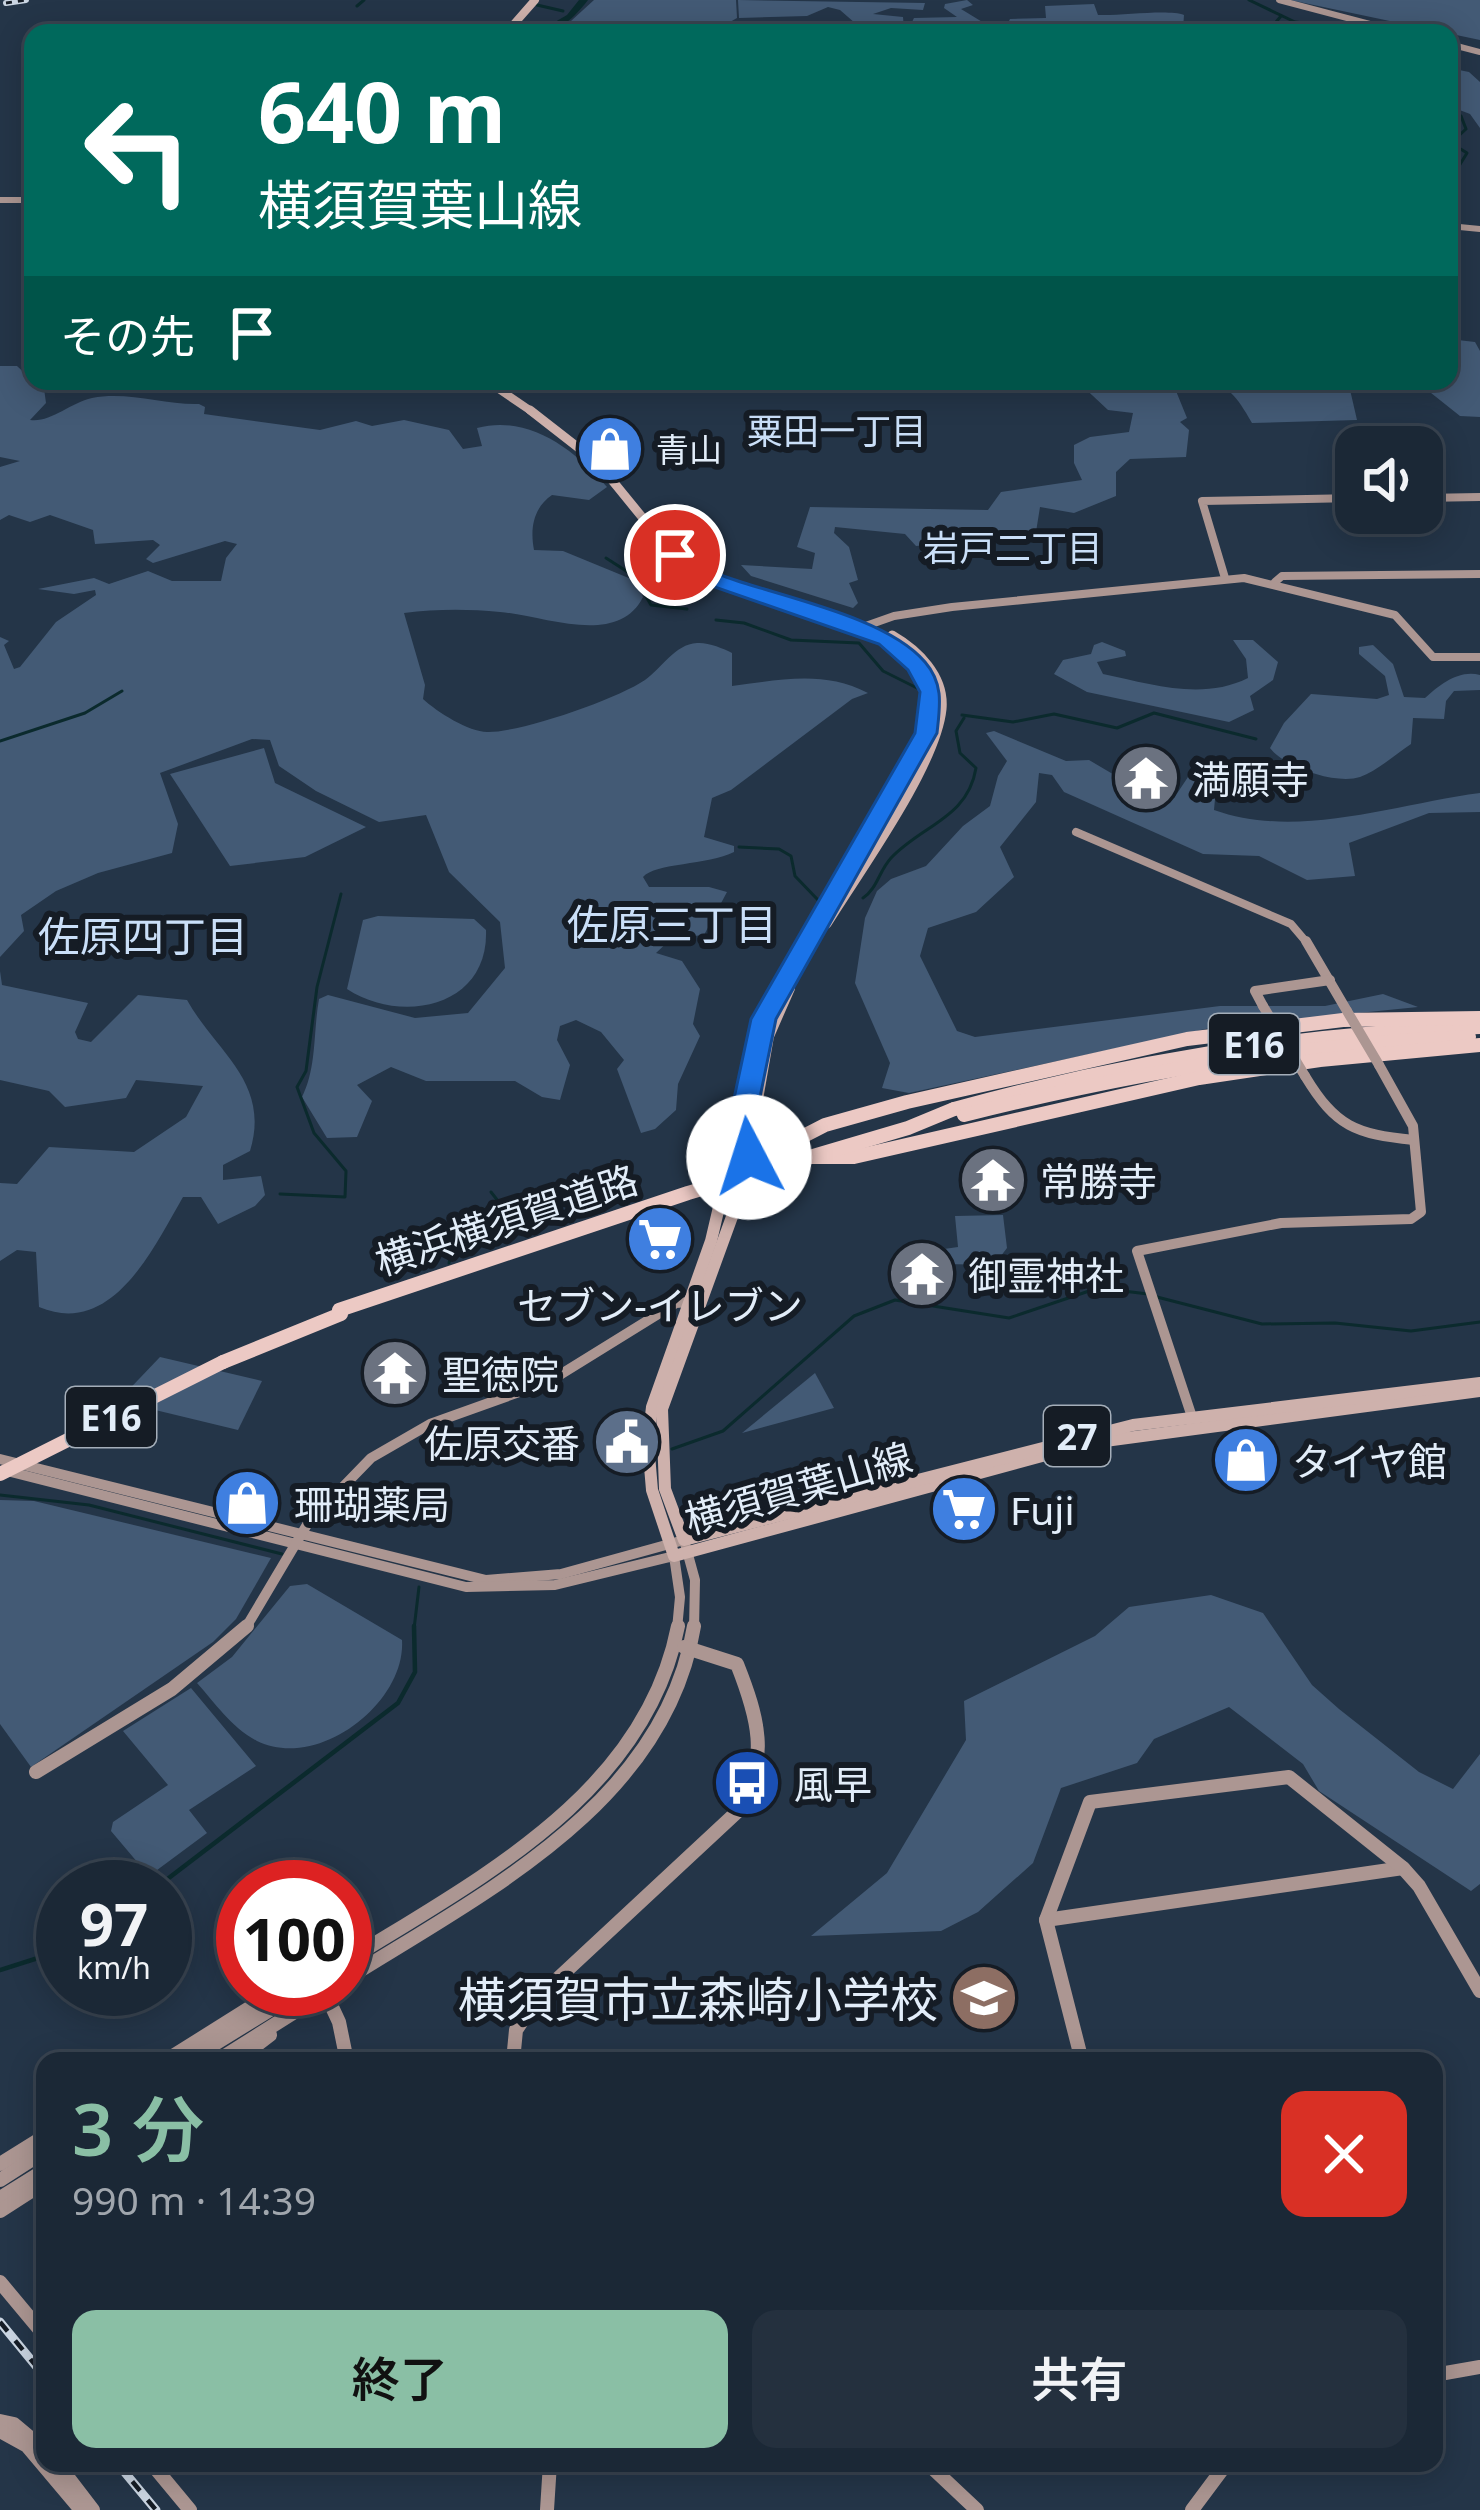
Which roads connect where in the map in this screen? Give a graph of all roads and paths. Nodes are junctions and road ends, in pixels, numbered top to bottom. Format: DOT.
graph roads {
  1 [pos="514,0"];
  2 [pos="1279,0"];
  3 [pos="531,1"];
  4 [pos="510,24"];
  5 [pos="1370,24"];
  6 [pos="499,390"];
  7 [pos="509,390"];
  8 [pos="1480,497"];
  9 [pos="1335,498"];
  10 [pos="1443,498"];
  11 [pos="1480,574"];
  12 [pos="1225,578"];
  13 [pos="1275,582"];
  14 [pos="865,626"];
  15 [pos="1480,657"];
  16 [pos="1076,832"];
  17 [pos="1330,980"];
  18 [pos="1480,1018"];
  19 [pos="1480,1027"];
  20 [pos="1480,1041"];
  21 [pos="956,1113"];
  22 [pos="1414,1140"];
  23 [pos="745,1151"];
  24 [pos="689,1302"];
  25 [pos="1480,1387"];
  26 [pos="1193,1422"];
  27 [pos="0,1459"];
  28 [pos="0,1470"];
  29 [pos="297,1540"];
  30 [pos="679,1548"];
  31 [pos="682,1647"];
  32 [pos="36,1772"];
  33 [pos="1403,1868"];
  34 [pos="1046,1920"];
  35 [pos="372,1944"];
  36 [pos="372,1962"];
  37 [pos="1480,1991"];
  38 [pos="237,2016"];
  39 [pos="260,2016"];
  40 [pos="290,2016"];
  41 [pos="291,2016"];
  42 [pos="337,2016"];
  43 [pos="179,2052"];
  44 [pos="202,2052"];
  45 [pos="232,2052"];
  46 [pos="247,2052"];
  47 [pos="345,2052"];
  48 [pos="514,2052"];
  49 [pos="1080,2052"];
  50 [pos="36,2142"];
  51 [pos="36,2157"];
  52 [pos="0,2164"];
  53 [pos="36,2176"];
  54 [pos="0,2180"];
  55 [pos="36,2188"];
  56 [pos="0,2198"];
  57 [pos="0,2212"];
  58 [pos="0,2282"];
  59 [pos="36,2325"];
  60 [pos="1480,2367"];
  61 [pos="1443,2373"];
  62 [pos="0,2421"];
  63 [pos="0,2431"];
  64 [pos="36,2442"];
  65 [pos="36,2457"];
  66 [pos="49,2472"];
  67 [pos="64,2472"];
  68 [pos="158,2472"];
  69 [pos="549,2472"];
  70 [pos="937,2472"];
  71 [pos="1220,2472"];
  72 [pos="81,2510"];
  73 [pos="93,2510"];
  74 [pos="190,2510"];
  75 [pos="547,2510"];
  76 [pos="977,2510"];
  77 [pos="1192,2510"];
  1 -- 3 [label="main road"];
  2 -- 5 [label="street"];
  3 -- 4 [label="main road"];
  6 -- 14 [label="main road, 横須賀葉山線"];
  7 -- 14 [label="main road, 横須賀葉山線"];
  8 -- 10 [label="street"];
  9 -- 12 [label="street"];
  11 -- 13 [label="street"];
  12 -- 13 [label="street"];
  12 -- 14 [label="street"];
  13 -- 15 [label="street"];
  14 -- 23 [label="main road, 横須賀葉山線"];
  16 -- 17 [label="street"];
  17 -- 22 [label="street, bridge"];
  17 -- 22 [label="street, bridge"];
  18 -- 23 [label="highway"];
  19 -- 21 [label="highway, 横浜横須賀道路 / E16"];
  20 -- 21 [label="highway, 横浜横須賀道路 / E16"];
  20 -- 23 [label="highway"];
  21 -- 28 [label="highway, 横浜横須賀道路 / E16, bridge"];
  22 -- 26 [label="street"];
  23 -- 24 [label="main road, 横須賀葉山線"];
  23 -- 30 [label="main road, 横須賀葉山線"];
  24 -- 29 [label="street"];
  24 -- 30 [label="main road, 横須賀葉山線"];
  25 -- 26 [label="main road, 横須賀葉山線 / 27"];
  26 -- 30 [label="main road, 横須賀葉山線 / 27"];
  27 -- 29 [label="street"];
  28 -- 29 [label="street"];
  29 -- 30 [label="street"];
  29 -- 32 [label="street"];
  30 -- 31 [label="street"];
  31 -- 35 [label="street"];
  31 -- 36 [label="street"];
  31 -- 48 [label="street"];
  33 -- 34 [label="street"];
  33 -- 34 [label="street"];
  33 -- 37 [label="street"];
  34 -- 49 [label="street"];
  38 -- 43 [label="street"];
  39 -- 44 [label="street"];
  40 -- 45 [label="street"];
  41 -- 46 [label="street"];
  42 -- 47 [label="street"];
  50 -- 52 [label="street"];
  51 -- 54 [label="street"];
  53 -- 56 [label="street"];
  55 -- 57 [label="street"];
  58 -- 59 [label="street"];
  60 -- 61 [label="street"];
  62 -- 64 [label="street"];
  63 -- 65 [label="street"];
  66 -- 72 [label="street"];
  67 -- 73 [label="street"];
  68 -- 74 [label="street"];
  69 -- 75 [label="street"];
  70 -- 76 [label="street"];
  71 -- 77 [label="street"];
}
